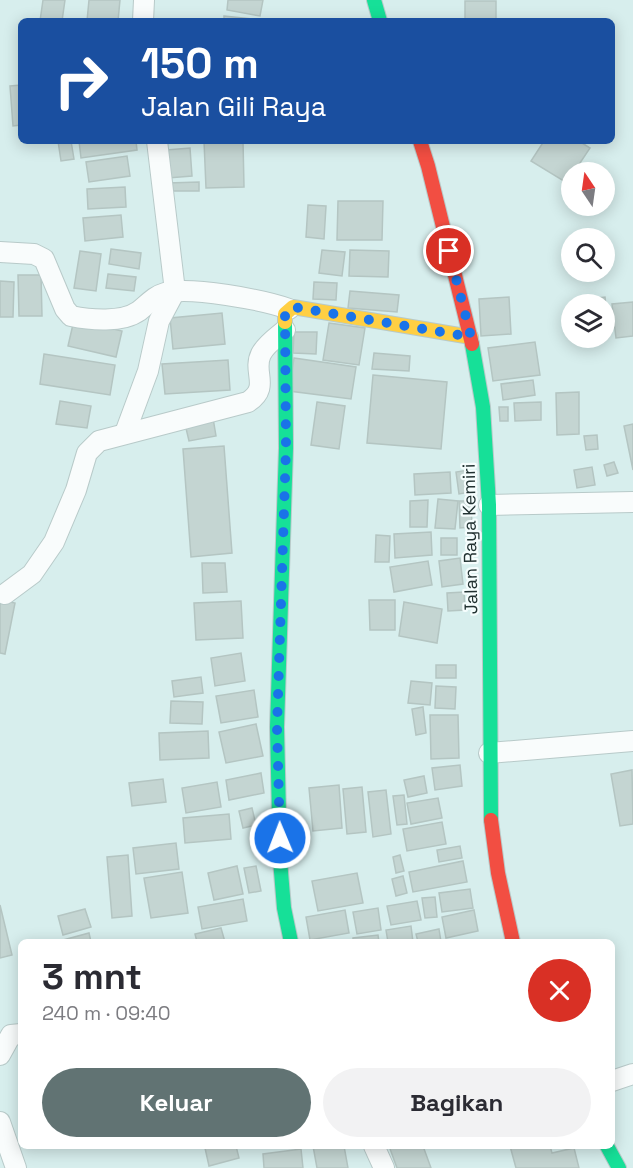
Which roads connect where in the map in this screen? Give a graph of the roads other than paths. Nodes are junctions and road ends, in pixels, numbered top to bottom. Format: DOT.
graph roads {
  1 [pos="144,0"];
  2 [pos="374,0"];
  3 [pos="143,18"];
  4 [pos="379,18"];
  5 [pos="157,144"];
  6 [pos="421,144"];
  7 [pos="0,252"];
  8 [pos="175,291"];
  9 [pos="289,309"];
  10 [pos="285,330"];
  11 [pos="471,337"];
  12 [pos="125,433"];
  13 [pos="633,502"];
  14 [pos="489,505"];
  15 [pos="4,594"];
  16 [pos="633,741"];
  17 [pos="489,753"];
  18 [pos="290,939"];
  19 [pos="513,939"];
  20 [pos="11,1035"];
  21 [pos="0,1055"];
  22 [pos="633,1074"];
  23 [pos="615,1080"];
  24 [pos="0,1122"];
  25 [pos="375,1149"];
  26 [pos="609,1149"];
  27 [pos="16,1168"];
  28 [pos="384,1168"];
  29 [pos="619,1168"];
  1 -- 3 [label="street"];
  2 -- 4 [label="street"];
  5 -- 8 [label="street"];
  6 -- 11 [label="street, Jalan Raya Kemiri"];
  7 -- 8 [label="street"];
  8 -- 9 [label="street"];
  8 -- 12 [label="street"];
  9 -- 10 [label="street"];
  9 -- 11 [label="street"];
  10 -- 12 [label="street"];
  10 -- 18 [label="street"];
  11 -- 14 [label="street, Jalan Raya Kemiri"];
  12 -- 15 [label="street"];
  13 -- 14 [label="street"];
  14 -- 17 [label="street, Jalan Raya Kemiri"];
  16 -- 17 [label="street"];
  17 -- 19 [label="street, Jalan Raya Kemiri"];
  20 -- 21 [label="street"];
  22 -- 23 [label="street"];
  24 -- 27 [label="street"];
  25 -- 28 [label="street"];
  26 -- 29 [label="street"];
}
